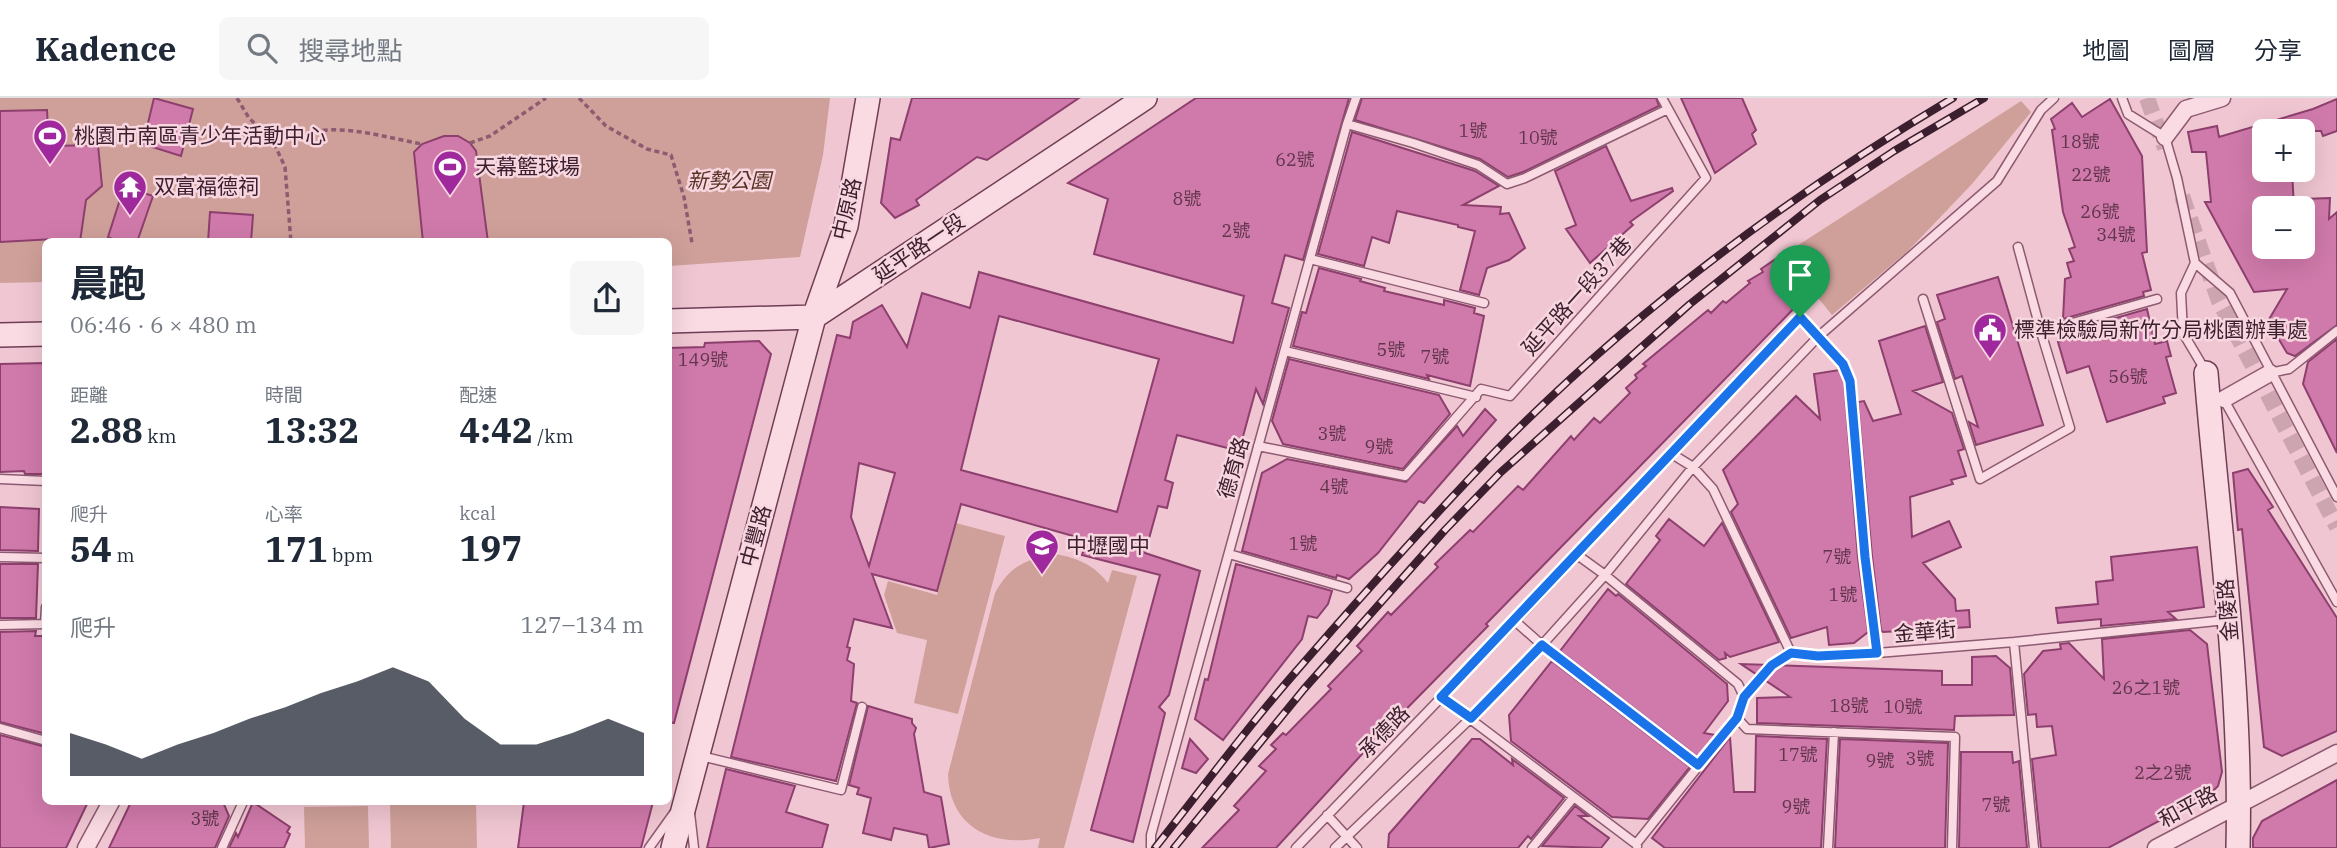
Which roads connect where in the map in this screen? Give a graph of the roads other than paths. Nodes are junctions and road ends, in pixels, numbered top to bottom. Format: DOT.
graph roads {
  1 [pos="868,98"];
  2 [pos="1145,98"];
  3 [pos="1356,98"];
  4 [pos="1662,98"];
  5 [pos="2054,98"];
  6 [pos="2122,98"];
  7 [pos="2222,98"];
  8 [pos="1668,110"];
  9 [pos="1347,124"];
  10 [pos="2165,137"];
  11 [pos="2018,247"];
  12 [pos="1311,259"];
  13 [pos="2195,263"];
  14 [pos="1923,299"];
  15 [pos="2157,299"];
  16 [pos="1484,303"];
  17 [pos="814,317"];
  18 [pos="672,321"];
  19 [pos="2337,331"];
  20 [pos="2041,332"];
  21 [pos="42,334"];
  22 [pos="0,335"];
  23 [pos="1819,336"];
  24 [pos="1285,351"];
  25 [pos="2206,373"];
  26 [pos="2270,373"];
  27 [pos="1476,397"];
  28 [pos="2224,399"];
  29 [pos="1258,446"];
  30 [pos="1672,454"];
  31 [pos="1693,467"];
  32 [pos="0,479"];
  33 [pos="42,481"];
  34 [pos="2337,496"];
  35 [pos="1229,554"];
  36 [pos="1576,554"];
  37 [pos="0,557"];
  38 [pos="42,558"];
  39 [pos="1605,575"];
  40 [pos="1347,588"];
  41 [pos="2337,601"];
  42 [pos="2229,619"];
  43 [pos="1515,621"];
  44 [pos="42,624"];
  45 [pos="0,625"];
  46 [pos="2014,642"];
  47 [pos="1542,645"];
  48 [pos="1791,653"];
  49 [pos="1877,653"];
  50 [pos="1781,659"];
  51 [pos="1751,689"];
  52 [pos="1441,697"];
  53 [pos="1744,697"];
  54 [pos="862,707"];
  55 [pos="1471,718"];
  56 [pos="1737,718"];
  57 [pos="0,728"];
  58 [pos="1834,732"];
  59 [pos="42,740"];
  60 [pos="2337,753"];
  61 [pos="698,755"];
  62 [pos="1698,765"];
  63 [pos="688,793"];
  64 [pos="1573,798"];
  65 [pos="2239,803"];
  66 [pos="109,805"];
  67 [pos="242,805"];
  68 [pos="1327,815"];
  69 [pos="1346,836"];
  70 [pos="1637,846"];
  71 [pos="86,848"];
  72 [pos="222,848"];
  73 [pos="649,848"];
  74 [pos="673,848"];
  75 [pos="694,848"];
  76 [pos="1151,848"];
  77 [pos="1296,848"];
  78 [pos="1335,848"];
  79 [pos="1357,848"];
  80 [pos="1532,848"];
  81 [pos="1828,848"];
  82 [pos="1952,848"];
  83 [pos="2034,848"];
  84 [pos="2156,848"];
  85 [pos="2238,848"];
  1 -- 17 [label="main road, 中原路"];
  2 -- 17 [label="main road, 延平路一段"];
  3 -- 9 [label="lane, 德育路"];
  4 -- 8 [label="lane, 延平路一段37巷"];
  5 -- 23 [label="lane"];
  6 -- 10 [label="lane"];
  7 -- 10 [label="street"];
  8 -- 9 [label="lane"];
  8 -- 27 [label="lane, 延平路一段37巷"];
  9 -- 12 [label="lane, 德育路"];
  10 -- 13 [label="lane"];
  11 -- 20 [label="lane"];
  12 -- 16 [label="lane"];
  12 -- 24 [label="lane, 德育路"];
  13 -- 25 [label="lane"];
  13 -- 26 [label="lane"];
  14 -- 20 [label="lane"];
  15 -- 20 [label="lane"];
  17 -- 18 [label="main road"];
  17 -- 61 [label="main road, 中豐路"];
  19 -- 26 [label="lane"];
  21 -- 22 [label="main road"];
  23 -- 30 [label="lane, 承德路"];
  23 -- 31 [label="lane"];
  23 -- 49 [label="lane"];
  24 -- 27 [label="lane"];
  24 -- 29 [label="lane, 德育路"];
  25 -- 28 [label="lane"];
  25 -- 42 [label="main road, 金陵路"];
  26 -- 28 [label="street"];
  26 -- 34 [label="lane"];
  27 -- 29 [label="lane"];
  28 -- 41 [label="lane"];
  29 -- 35 [label="lane, 德育路"];
  30 -- 31 [label="lane"];
  30 -- 36 [label="lane, 承德路"];
  31 -- 39 [label="lane"];
  31 -- 48 [label="lane"];
  32 -- 33 [label="lane"];
  35 -- 40 [label="lane"];
  35 -- 76 [label="lane, 德育路"];
  36 -- 39 [label="lane"];
  36 -- 43 [label="lane, 承德路"];
  37 -- 38 [label="lane"];
  39 -- 47 [label="lane"];
  39 -- 53 [label="lane"];
  42 -- 46 [label="lane, 金華街"];
  42 -- 65 [label="main road, 金陵路"];
  43 -- 47 [label="lane"];
  43 -- 52 [label="lane, 承德路"];
  44 -- 45 [label="lane"];
  46 -- 49 [label="lane, 金華街"];
  46 -- 83 [label="lane"];
  47 -- 55 [label="lane"];
  47 -- 62 [label="lane"];
  48 -- 49 [label="lane, 金華街"];
  48 -- 50 [label="lane"];
  51 -- 53 [label="lane"];
  52 -- 55 [label="lane"];
  52 -- 68 [label="lane, 承德路"];
  53 -- 56 [label="lane"];
  54 -- 61 [label="lane"];
  55 -- 64 [label="lane"];
  55 -- 69 [label="lane"];
  56 -- 58 [label="lane"];
  56 -- 62 [label="lane"];
  57 -- 59 [label="lane"];
  58 -- 81 [label="lane"];
  58 -- 82 [label="lane"];
  60 -- 65 [label="street, 和平路"];
  61 -- 63 [label="main road, 中豐路"];
  62 -- 70 [label="lane"];
  63 -- 73 [label="lane"];
  63 -- 74 [label="main road, 中豐路"];
  63 -- 75 [label="lane"];
  64 -- 70 [label="lane"];
  64 -- 80 [label="lane"];
  65 -- 84 [label="street, 和平路"];
  65 -- 85 [label="main road, 金陵路"];
  66 -- 71 [label="street"];
  67 -- 72 [label="lane"];
  68 -- 69 [label="lane"];
  68 -- 77 [label="lane, 承德路"];
  69 -- 78 [label="lane"];
  69 -- 79 [label="lane"];
}
